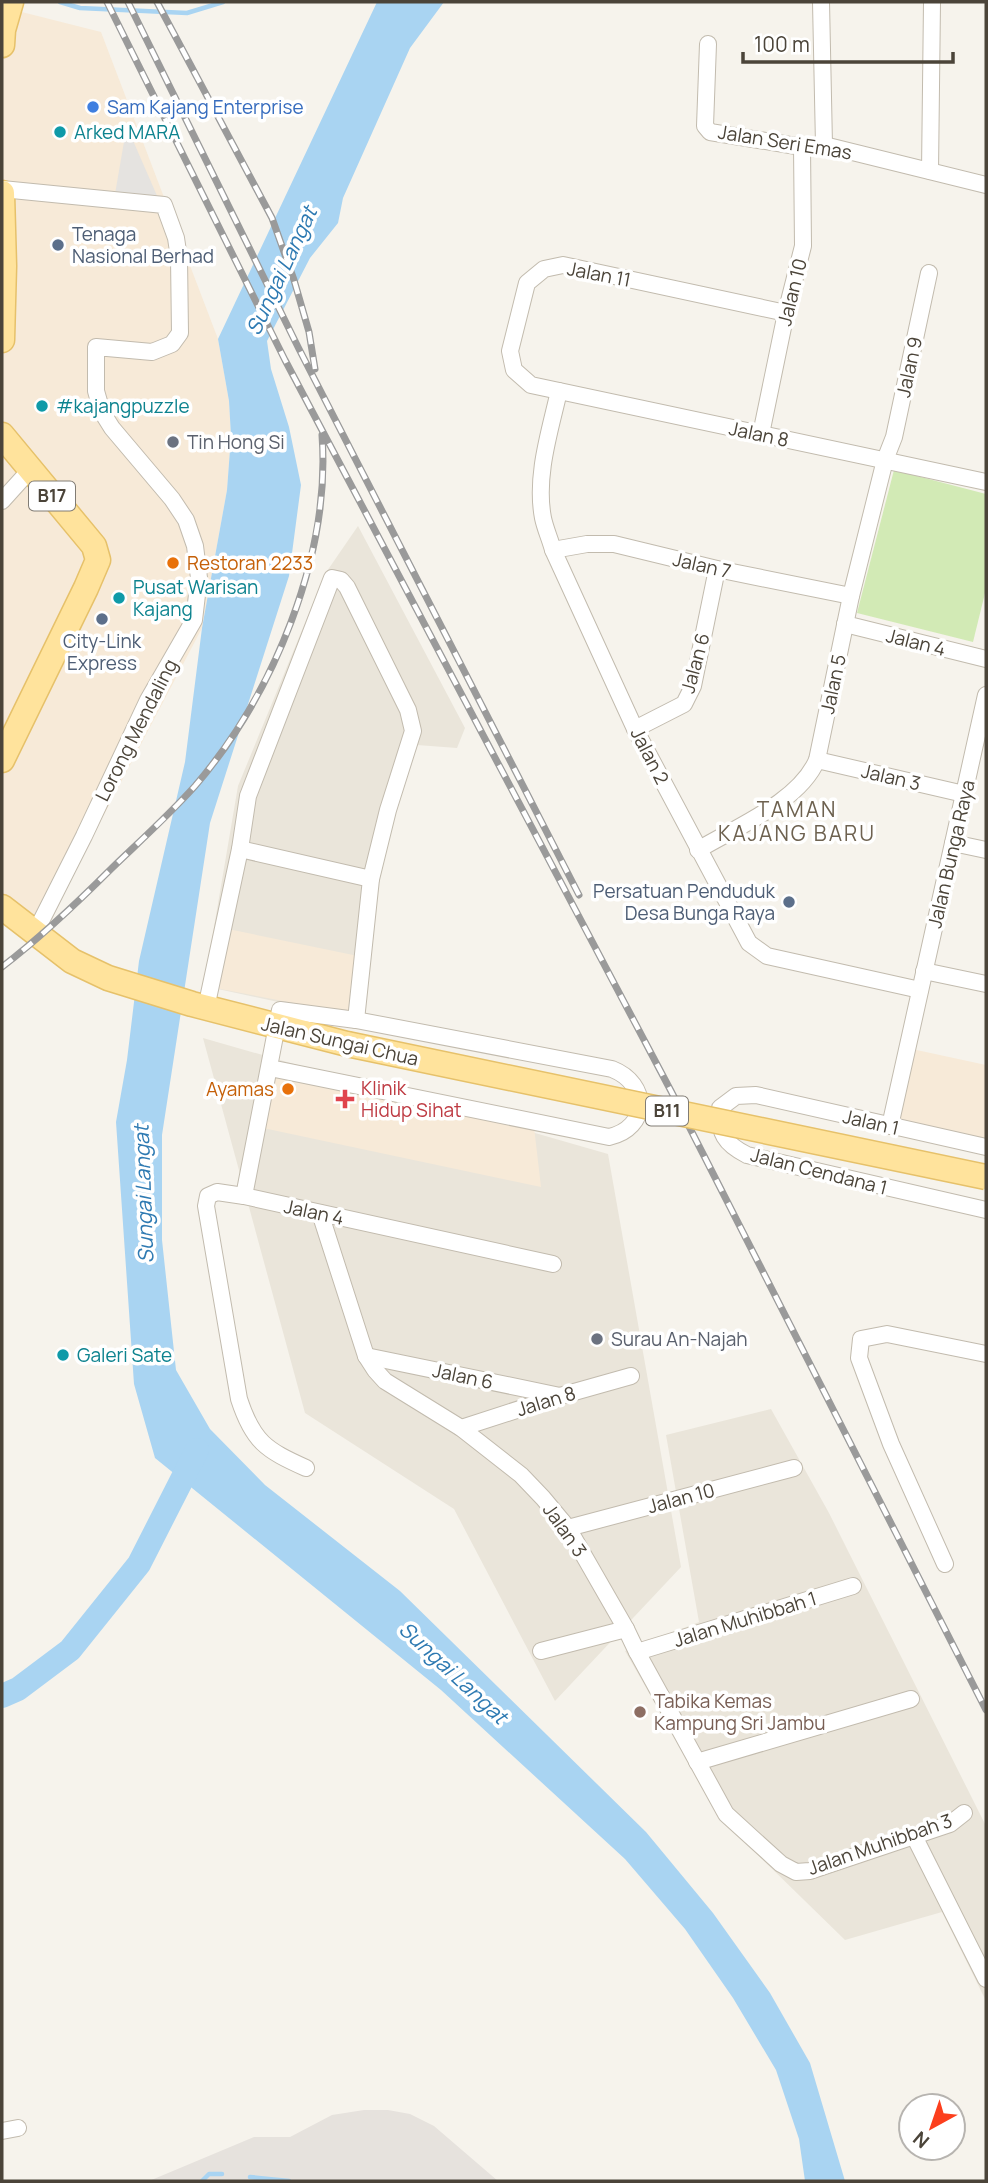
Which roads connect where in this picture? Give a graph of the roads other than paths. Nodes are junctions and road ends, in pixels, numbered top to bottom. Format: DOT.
graph roads {
  1 [pos="11,2"];
  2 [pos="821,2"];
  3 [pos="932,2"];
  4 [pos="709,44"];
  5 [pos="2,45"];
  6 [pos="824,145"];
  7 [pos="802,147"];
  8 [pos="930,171"];
  9 [pos="986,185"];
  10 [pos="2,191"];
  11 [pos="929,273"];
  12 [pos="786,313"];
  13 [pos="2,341"];
  14 [pos="531,385"];
  15 [pos="559,391"];
  16 [pos="761,434"];
  17 [pos="2,435"];
  18 [pos="885,460"];
  19 [pos="30,470"];
  20 [pos="986,482"];
  21 [pos="2,502"];
  22 [pos="553,550"];
  23 [pos="717,569"];
  24 [pos="851,596"];
  25 [pos="845,624"];
  26 [pos="986,659"];
  27 [pos="985,706"];
  28 [pos="635,729"];
  29 [pos="2,760"];
  30 [pos="817,760"];
  31 [pos="964,794"];
  32 [pos="953,843"];
  33 [pos="240,849"];
  34 [pos="698,849"];
  35 [pos="986,850"];
  36 [pos="371,878"];
  37 [pos="2,907"];
  38 [pos="35,933"];
  39 [pos="925,971"];
  40 [pos="986,984"];
  41 [pos="920,990"];
  42 [pos="199,1006"];
  43 [pos="356,1020"];
  44 [pos="277,1026"];
  45 [pos="270,1068"];
  46 [pos="755,1095"];
  47 [pos="890,1126"];
  48 [pos="986,1147"];
  49 [pos="986,1177"];
  50 [pos="244,1196"];
  51 [pos="986,1210"];
  52 [pos="320,1213"];
  53 [pos="554,1264"];
  54 [pos="986,1354"];
  55 [pos="366,1356"];
  56 [pos="631,1376"];
  57 [pos="560,1396"];
  58 [pos="461,1428"];
  59 [pos="306,1468"];
  60 [pos="794,1468"];
  61 [pos="568,1528"];
  62 [pos="945,1564"];
  63 [pos="853,1586"];
  64 [pos="626,1629"];
  65 [pos="541,1651"];
  66 [pos="637,1652"];
  67 [pos="911,1699"];
  68 [pos="697,1762"];
  69 [pos="964,1813"];
  70 [pos="914,1836"];
  71 [pos="796,1872"];
  72 [pos="986,1979"];
  1 -- 5 [label="main road"];
  2 -- 6 [label="street"];
  3 -- 8 [label="street"];
  4 -- 7 [label="street, Jalan Seri Emas"];
  6 -- 7 [label="street, Jalan Seri Emas"];
  6 -- 8 [label="street, Jalan Seri Emas"];
  7 -- 12 [label="street, Jalan 10"];
  8 -- 9 [label="street, Jalan Seri Emas"];
  10 -- 13 [label="main road"];
  10 -- 38 [label="street, Lorong Mendaling"];
  11 -- 18 [label="street, Jalan 9"];
  12 -- 14 [label="street, Jalan 11"];
  12 -- 16 [label="street, Jalan 10"];
  14 -- 15 [label="street, Jalan 8"];
  15 -- 16 [label="street, Jalan 8"];
  15 -- 22 [label="street, Jalan 2"];
  16 -- 18 [label="street, Jalan 8"];
  17 -- 19 [label="main road, B17"];
  18 -- 20 [label="street, Jalan 8"];
  18 -- 24 [label="street, Jalan 5"];
  19 -- 21 [label="street"];
  19 -- 29 [label="main road, B17"];
  22 -- 23 [label="street, Jalan 7"];
  22 -- 28 [label="street, Jalan 2"];
  23 -- 24 [label="street, Jalan 7"];
  23 -- 28 [label="street, Jalan 6"];
  24 -- 25 [label="street, Jalan 5"];
  25 -- 26 [label="street, Jalan 4"];
  25 -- 30 [label="street, Jalan 5"];
  27 -- 31 [label="street, Jalan Bunga Raya"];
  28 -- 34 [label="street, Jalan 2"];
  30 -- 31 [label="street, Jalan 3"];
  30 -- 34 [label="street, Jalan 5"];
  31 -- 32 [label="street, Jalan Bunga Raya"];
  32 -- 35 [label="street"];
  32 -- 39 [label="street, Jalan Bunga Raya"];
  33 -- 36 [label="street"];
  33 -- 36 [label="street"];
  33 -- 42 [label="street"];
  34 -- 41 [label="street, Jalan 2"];
  36 -- 43 [label="street"];
  37 -- 38 [label="main road, B11"];
  38 -- 42 [label="main road, Jalan Sungai Chua / B11"];
  39 -- 40 [label="street"];
  39 -- 41 [label="street, Jalan Bunga Raya"];
  41 -- 47 [label="street, Jalan Bunga Raya"];
  42 -- 44 [label="main road, Jalan Sungai Chua / B11"];
  43 -- 44 [label="street"];
  43 -- 45 [label="street"];
  44 -- 45 [label="street"];
  44 -- 49 [label="main road, Jalan Sungai Chua / B11, bridge"];
  45 -- 50 [label="street"];
  46 -- 47 [label="street, Jalan 1"];
  46 -- 51 [label="street, Jalan Cendana 1"];
  47 -- 48 [label="street, Jalan 1"];
  50 -- 52 [label="street, Jalan 4"];
  50 -- 59 [label="street, Jalan 4"];
  52 -- 53 [label="street, Jalan 4"];
  52 -- 55 [label="street, Jalan 3"];
  54 -- 62 [label="street"];
  55 -- 57 [label="street, Jalan 6"];
  55 -- 58 [label="street, Jalan 3"];
  56 -- 57 [label="street, Jalan 8"];
  57 -- 58 [label="street, Jalan 8"];
  58 -- 61 [label="street, Jalan 3"];
  60 -- 61 [label="street, Jalan 10"];
  61 -- 64 [label="street, Jalan 3"];
  63 -- 66 [label="street, Jalan Muhibbah 1"];
  64 -- 65 [label="street"];
  64 -- 66 [label="street, Jalan 3"];
  66 -- 68 [label="street, Jalan 3"];
  67 -- 68 [label="street"];
  68 -- 71 [label="street, Jalan 3"];
  69 -- 70 [label="street, Jalan Muhibbah 3"];
  70 -- 71 [label="street, Jalan Muhibbah 3"];
  70 -- 72 [label="street"];
}
